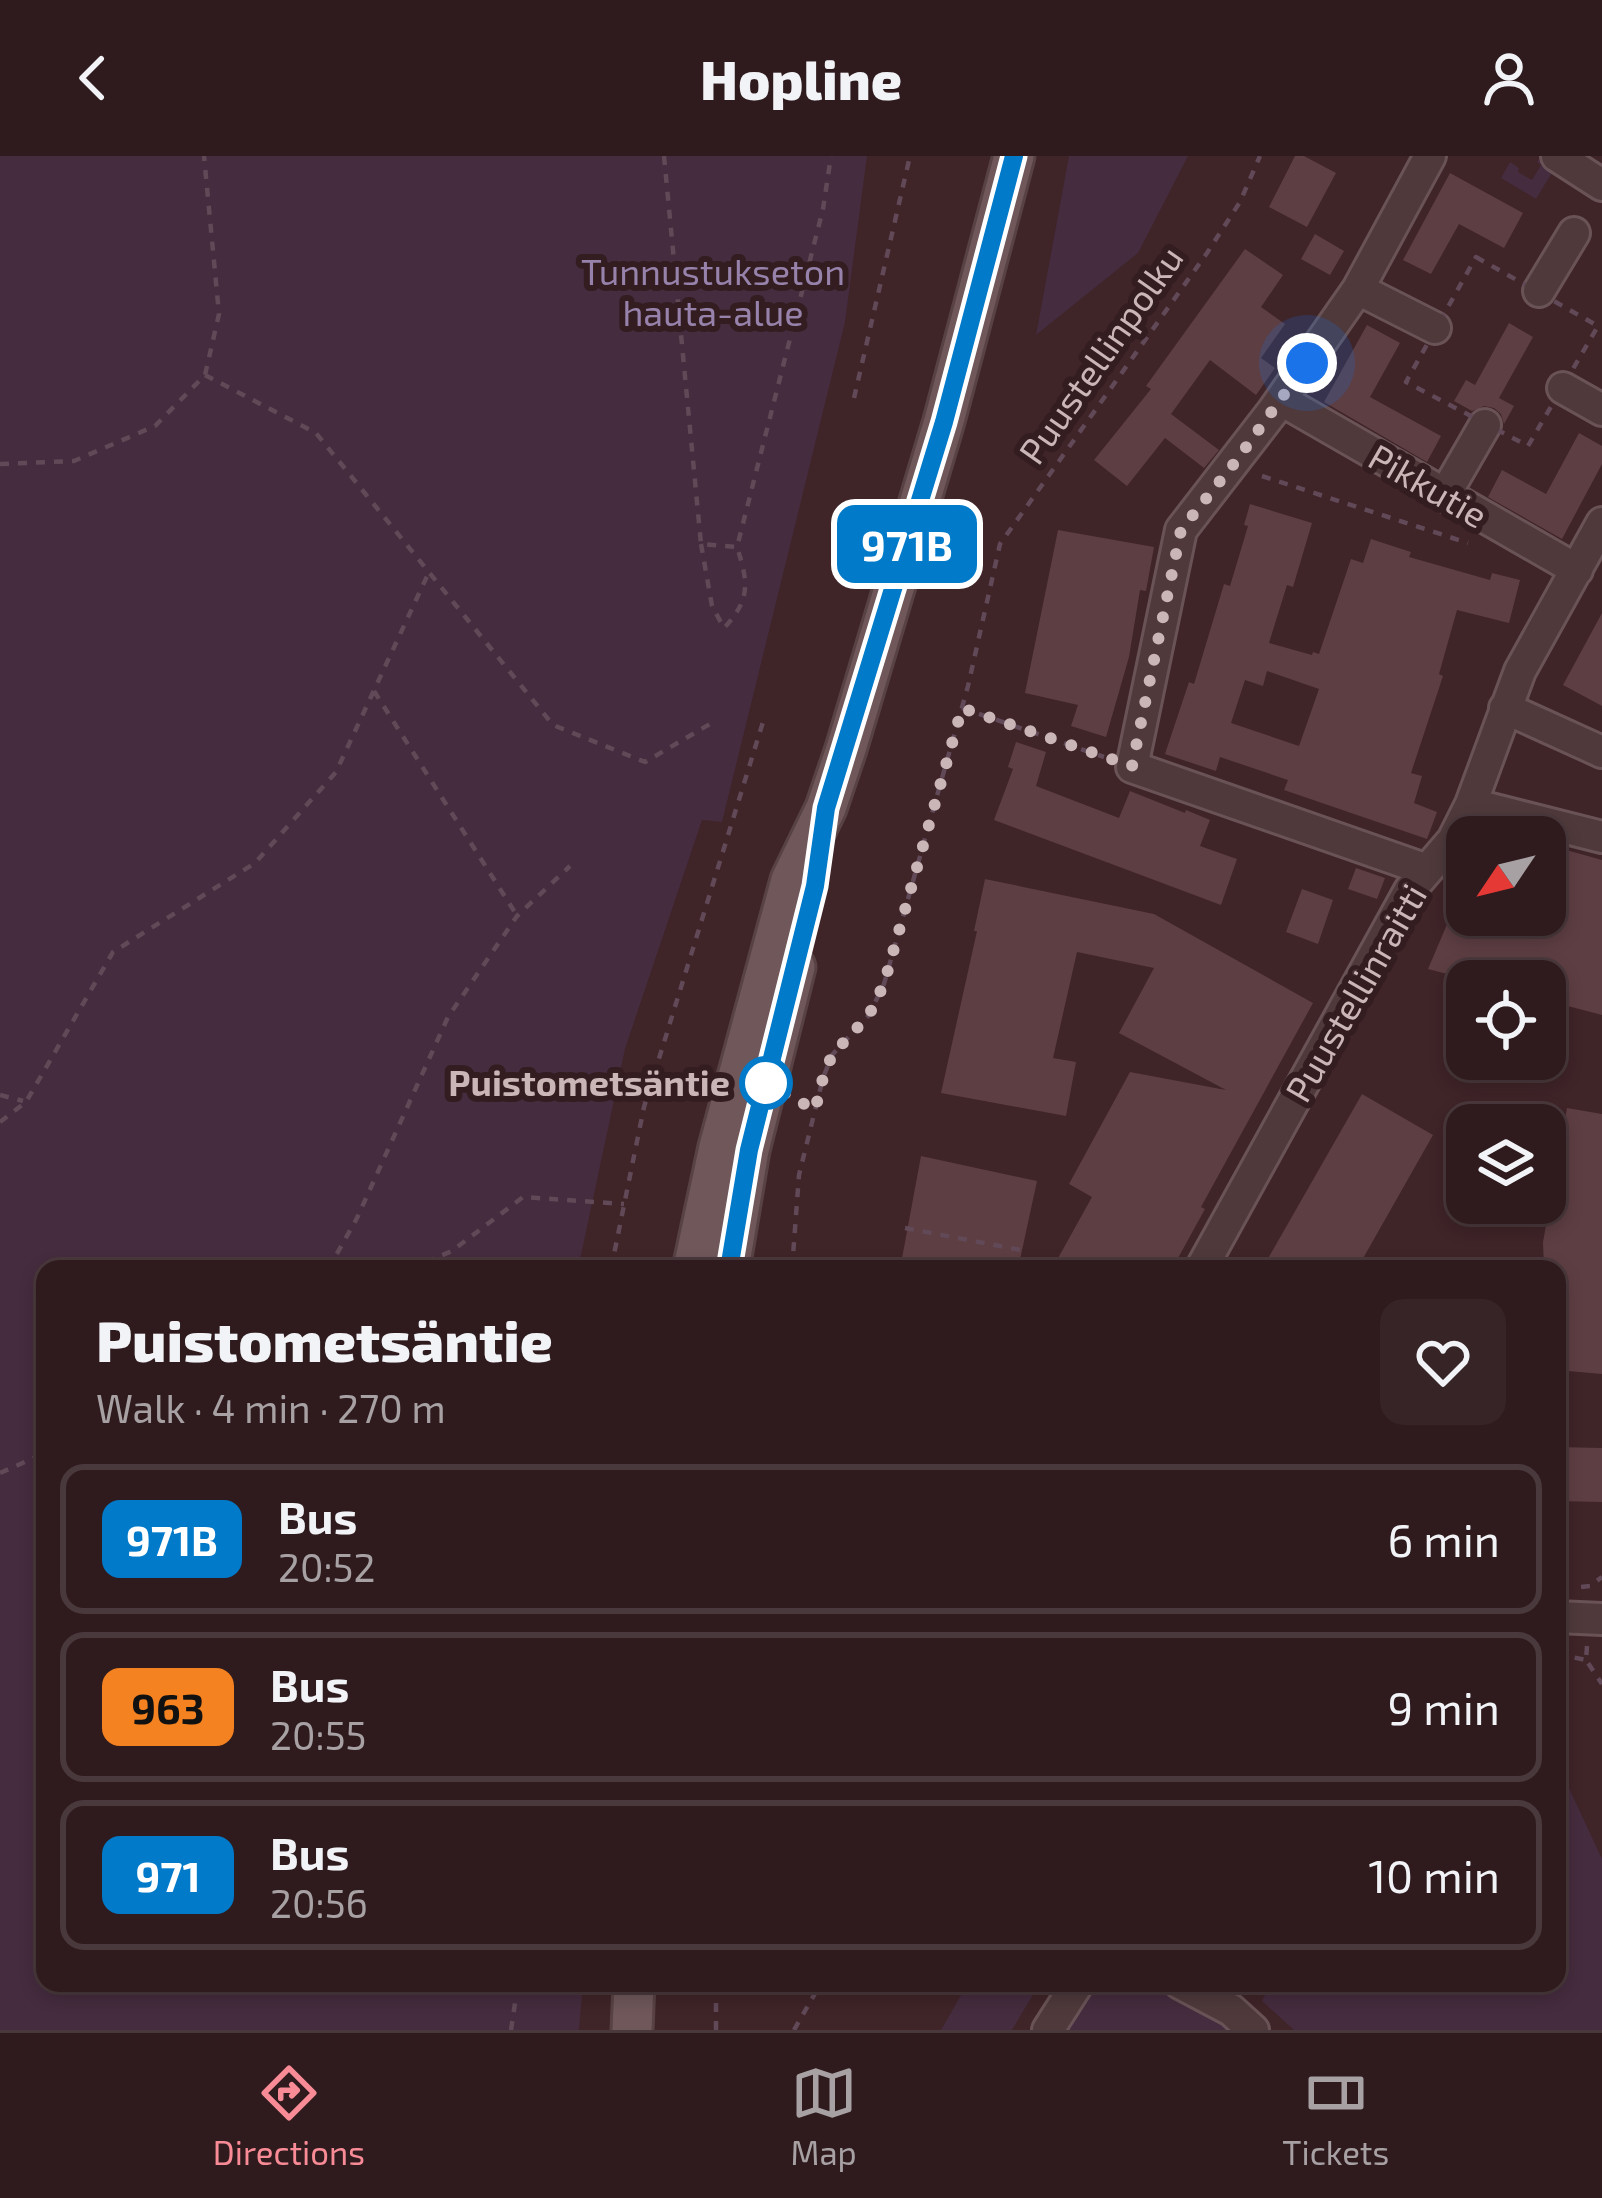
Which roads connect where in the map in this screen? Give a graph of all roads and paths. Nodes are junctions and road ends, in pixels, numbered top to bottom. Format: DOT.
graph roads {
  1 [pos="204,156"];
  2 [pos="664,156"];
  3 [pos="831,156"];
  4 [pos="910,156"];
  5 [pos="1014,156"];
  6 [pos="1260,156"];
  7 [pos="1430,156"];
  8 [pos="1557,156"];
  9 [pos="1602,185"];
  10 [pos="1574,233"];
  11 [pos="1358,289"];
  12 [pos="1539,291"];
  13 [pos="1435,328"];
  14 [pos="206,375"];
  15 [pos="1563,388"];
  16 [pos="854,398"];
  17 [pos="1281,400"];
  18 [pos="1602,410"];
  19 [pos="1485,424"];
  20 [pos="0,464"];
  21 [pos="1255,474"];
  22 [pos="1444,496"];
  23 [pos="1602,523"];
  24 [pos="700,544"];
  25 [pos="737,547"];
  26 [pos="1483,548"];
  27 [pos="1577,570"];
  28 [pos="429,572"];
  29 [pos="374,691"];
  30 [pos="962,708"];
  31 [pos="1505,708"];
  32 [pos="763,722"];
  33 [pos="710,724"];
  34 [pos="1602,752"];
  35 [pos="1132,766"];
  36 [pos="1471,804"];
  37 [pos="826,808"];
  38 [pos="1602,837"];
  39 [pos="569,866"];
  40 [pos="1427,870"];
  41 [pos="517,916"];
  42 [pos="0,1095"];
  43 [pos="26,1102"];
  44 [pos="0,1122"];
  45 [pos="624,1204"];
  46 [pos="905,1228"];
  47 [pos="1026,1250"];
  48 [pos="335,1260"];
  49 [pos="430,1260"];
  50 [pos="613,1260"];
  51 [pos="695,1260"];
  52 [pos="731,1260"];
  53 [pos="793,1260"];
  54 [pos="1206,1260"];
  55 [pos="36,1457"];
  56 [pos="0,1473"];
  57 [pos="1602,1577"];
  58 [pos="1590,1586"];
  59 [pos="1594,1631"];
  60 [pos="1566,1656"];
  61 [pos="1586,1660"];
  62 [pos="1600,1675"];
  63 [pos="1602,1684"];
  64 [pos="517,1992"];
  65 [pos="634,1992"];
  66 [pos="716,1992"];
  67 [pos="815,1992"];
  68 [pos="1072,1992"];
  69 [pos="1202,1992"];
  70 [pos="1242,2008"];
  71 [pos="511,2030"];
  72 [pos="632,2030"];
  73 [pos="716,2030"];
  74 [pos="794,2030"];
  75 [pos="1048,2030"];
  1 -- 14 [label="path"];
  2 -- 24 [label="path"];
  3 -- 25 [label="path"];
  4 -- 16 [label="path"];
  5 -- 37 [label="main road"];
  6 -- 30 [label="path, Puustellinpolku"];
  7 -- 11 [label="street"];
  8 -- 9 [label="street"];
  10 -- 12 [label="street"];
  11 -- 13 [label="street"];
  11 -- 17 [label="street"];
  12 -- 13 [label="path"];
  12 -- 15 [label="path"];
  14 -- 20 [label="path"];
  14 -- 28 [label="path"];
  15 -- 18 [label="street"];
  17 -- 22 [label="street, Pikkutie"];
  17 -- 35 [label="street"];
  19 -- 22 [label="street"];
  21 -- 26 [label="path"];
  22 -- 27 [label="street, Pikkutie"];
  23 -- 27 [label="street, Puustellinraitti"];
  24 -- 25 [label="path"];
  24 -- 25 [label="path"];
  27 -- 31 [label="street, Puustellinraitti"];
  28 -- 29 [label="path"];
  28 -- 33 [label="path"];
  29 -- 41 [label="path"];
  29 -- 43 [label="path"];
  30 -- 35 [label="path"];
  30 -- 53 [label="path, Puustellinpolku"];
  31 -- 34 [label="street"];
  31 -- 36 [label="street, Puustellinraitti"];
  32 -- 45 [label="path"];
  35 -- 40 [label="street"];
  36 -- 38 [label="street"];
  36 -- 40 [label="street, Puustellinraitti"];
  37 -- 51 [label="main road"];
  37 -- 52 [label="main road"];
  39 -- 41 [label="path"];
  40 -- 54 [label="street, Puustellinraitti"];
  41 -- 48 [label="path"];
  42 -- 43 [label="path"];
  43 -- 44 [label="path"];
  45 -- 49 [label="path"];
  45 -- 50 [label="path"];
  46 -- 47 [label="path"];
  55 -- 56 [label="path"];
  57 -- 58 [label="path"];
  59 -- 61 [label="path"];
  60 -- 61 [label="path"];
  61 -- 62 [label="path"];
  62 -- 63 [label="path"];
  64 -- 71 [label="path"];
  65 -- 72 [label="main road"];
  66 -- 73 [label="path"];
  67 -- 74 [label="path"];
  68 -- 75 [label="street"];
  69 -- 70 [label="street"];
}
